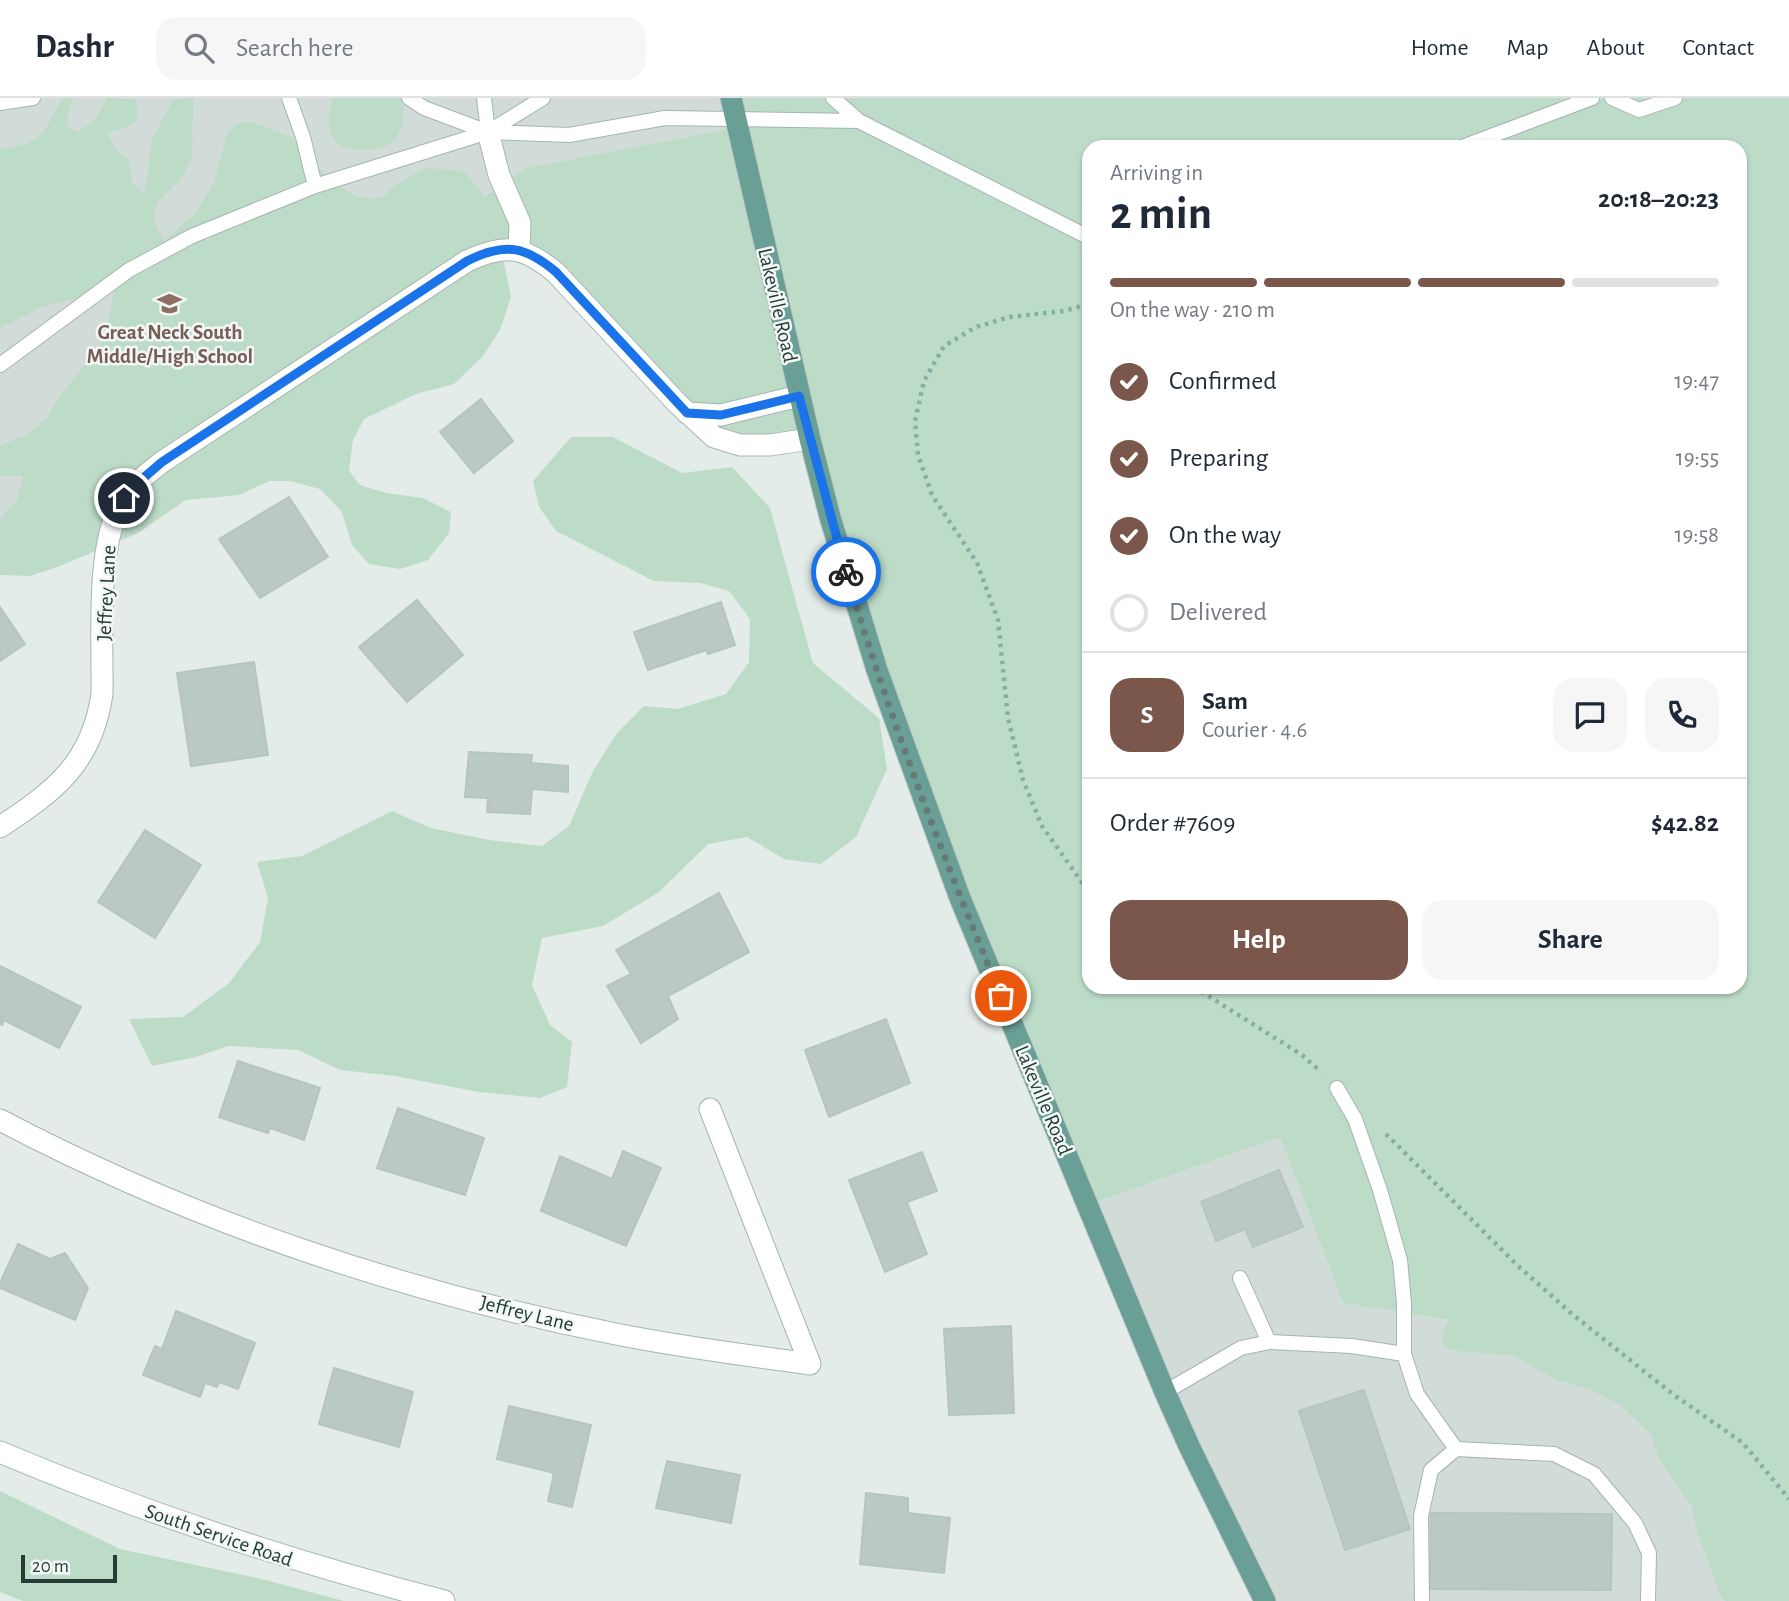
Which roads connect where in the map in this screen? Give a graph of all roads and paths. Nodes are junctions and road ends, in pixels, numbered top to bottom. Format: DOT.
graph roads {
  1 [pos="33,98"];
  2 [pos="289,98"];
  3 [pos="409,98"];
  4 [pos="484,98"];
  5 [pos="543,98"];
  6 [pos="731,98"];
  7 [pos="833,98"];
  8 [pos="1591,98"];
  9 [pos="1612,98"];
  10 [pos="1675,98"];
  11 [pos="0,103"];
  12 [pos="735,121"];
  13 [pos="859,121"];
  14 [pos="488,132"];
  15 [pos="1480,140"];
  16 [pos="315,186"];
  17 [pos="1082,234"];
  18 [pos="519,250"];
  19 [pos="1082,306"];
  20 [pos="0,365"];
  21 [pos="799,396"];
  22 [pos="687,413"];
  23 [pos="810,439"];
  24 [pos="0,827"];
  25 [pos="1082,883"];
  26 [pos="1205,994"];
  27 [pos="1338,1088"];
  28 [pos="709,1109"];
  29 [pos="0,1120"];
  30 [pos="1378,1126"];
  31 [pos="1240,1278"];
  32 [pos="1269,1342"];
  33 [pos="1404,1354"];
  34 [pos="1165,1392"];
  35 [pos="1457,1449"];
  36 [pos="0,1452"];
  37 [pos="1789,1499"];
  38 [pos="443,1601"];
  39 [pos="1265,1601"];
  40 [pos="1422,1601"];
  41 [pos="1648,1601"];
  1 -- 11 [label="lane"];
  2 -- 16 [label="lane"];
  3 -- 14 [label="lane"];
  4 -- 14 [label="lane"];
  5 -- 14 [label="lane"];
  6 -- 12 [label="main road, Lakeville Road"];
  7 -- 13 [label="lane"];
  8 -- 15 [label="lane"];
  9 -- 10 [label="lane"];
  12 -- 13 [label="lane"];
  12 -- 14 [label="lane"];
  12 -- 21 [label="main road, Lakeville Road"];
  13 -- 17 [label="lane"];
  14 -- 16 [label="lane"];
  14 -- 18 [label="street"];
  16 -- 20 [label="lane"];
  18 -- 22 [label="street"];
  18 -- 24 [label="street, Jeffrey Lane"];
  19 -- 25 [label="path"];
  21 -- 22 [label="street"];
  21 -- 23 [label="main road, Lakeville Road"];
  22 -- 23 [label="street"];
  23 -- 34 [label="main road, Lakeville Road"];
  26 -- 27 [label="path"];
  27 -- 33 [label="lane"];
  28 -- 29 [label="street, Jeffrey Lane"];
  30 -- 37 [label="path"];
  31 -- 32 [label="lane"];
  32 -- 33 [label="lane"];
  32 -- 34 [label="lane"];
  33 -- 35 [label="lane"];
  34 -- 39 [label="main road, Lakeville Road"];
  35 -- 40 [label="lane"];
  35 -- 41 [label="lane"];
  36 -- 38 [label="street, South Service Road"];
}
